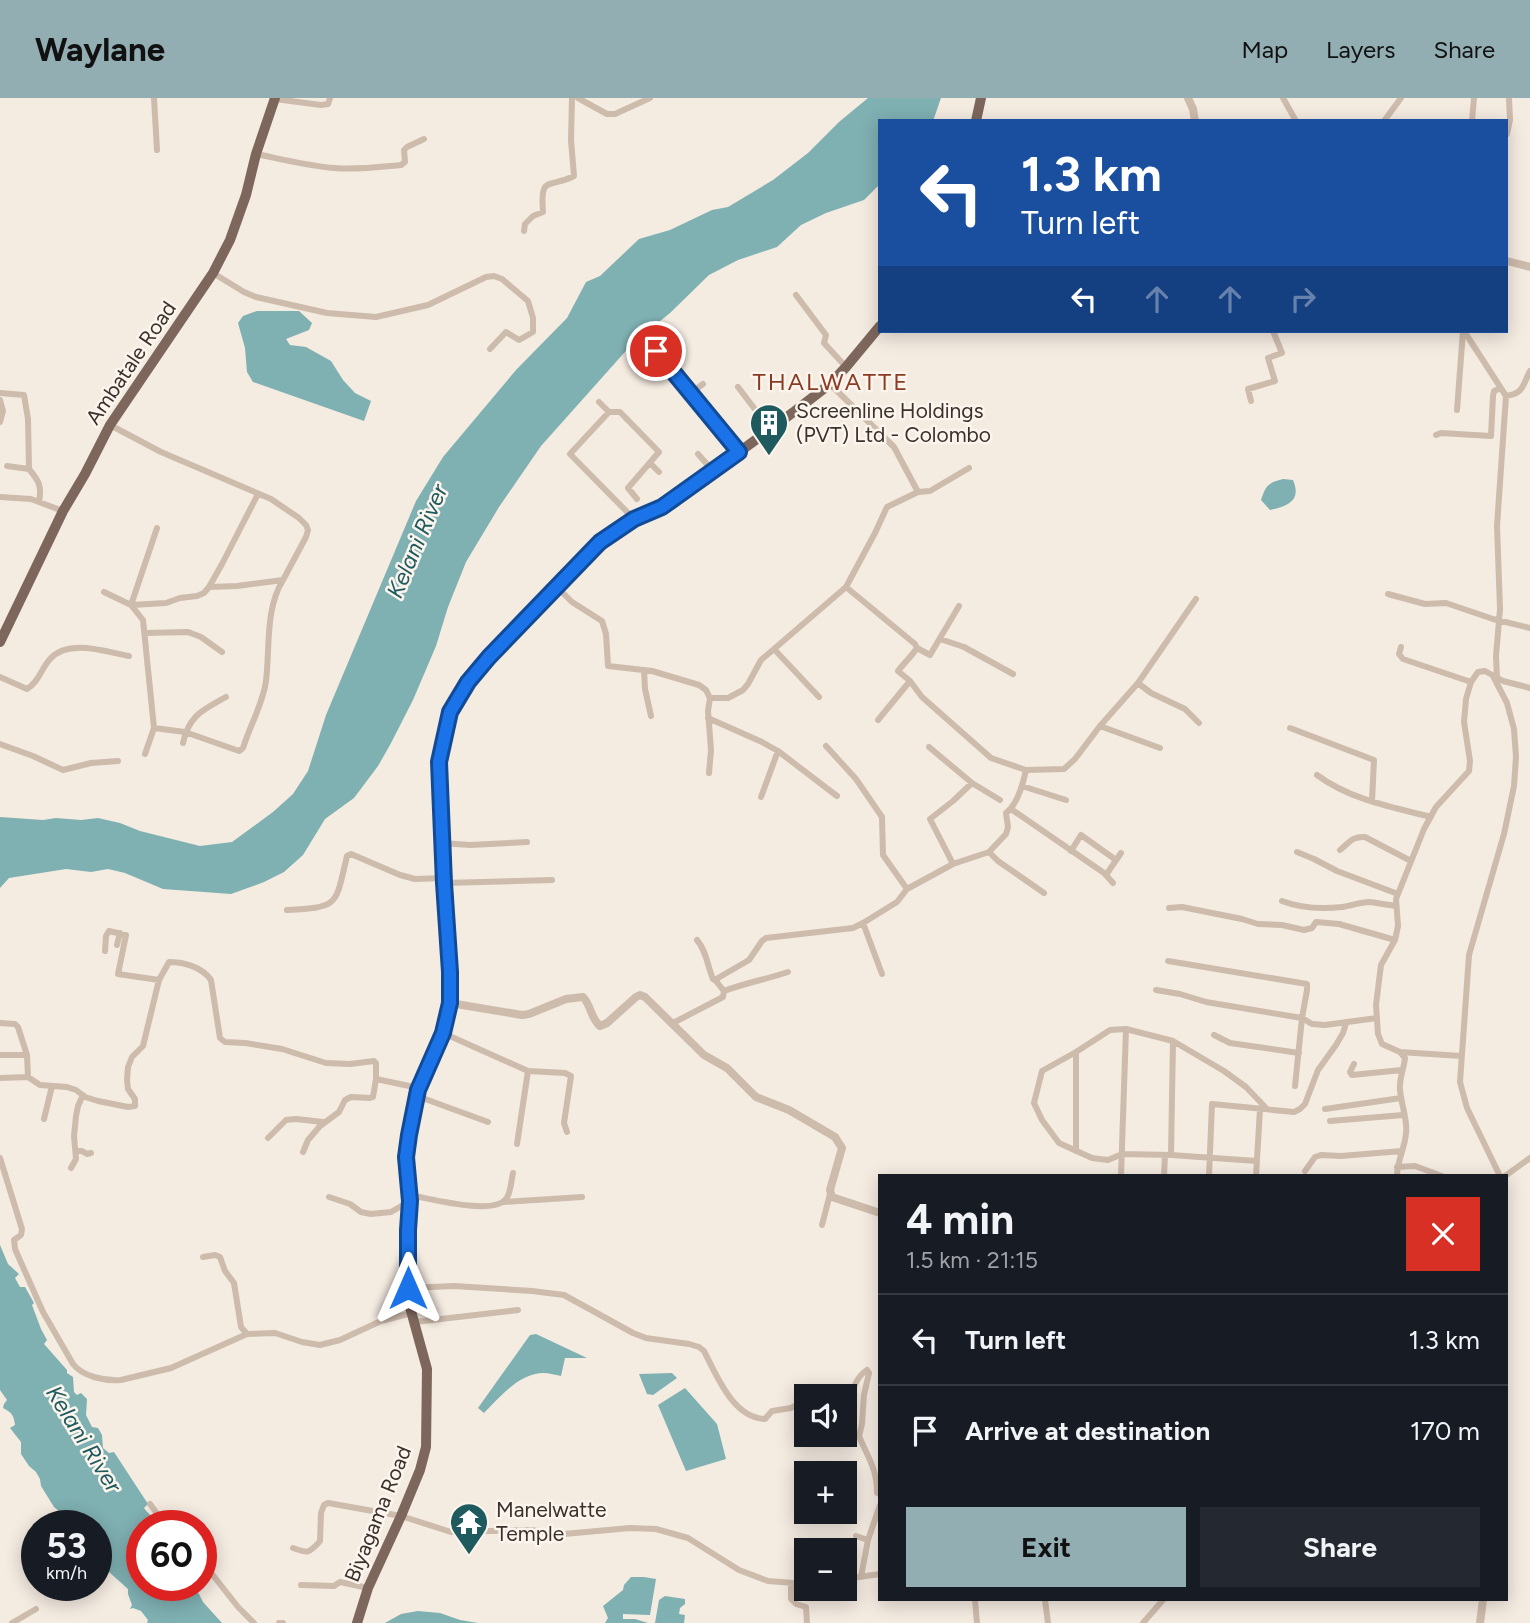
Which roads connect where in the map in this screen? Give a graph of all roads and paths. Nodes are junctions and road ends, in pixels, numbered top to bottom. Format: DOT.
graph roads {
  1 [pos="154,98"];
  2 [pos="330,98"];
  3 [pos="572,98"];
  4 [pos="578,98"];
  5 [pos="650,98"];
  6 [pos="981,98"];
  7 [pos="1188,98"];
  8 [pos="1283,98"];
  9 [pos="1401,98"];
  10 [pos="1474,98"];
  11 [pos="1509,98"];
  12 [pos="275,99"];
  13 [pos="976,119"];
  14 [pos="1195,119"];
  15 [pos="1295,119"];
  16 [pos="1385,119"];
  17 [pos="1472,119"];
  18 [pos="1508,129"];
  19 [pos="424,139"];
  20 [pos="157,150"];
  21 [pos="256,154"];
  22 [pos="524,231"];
  23 [pos="1508,261"];
  24 [pos="1530,267"];
  25 [pos="214,273"];
  26 [pos="796,295"];
  27 [pos="878,328"];
  28 [pos="1274,333"];
  29 [pos="1464,333"];
  30 [pos="1465,333"];
  31 [pos="490,349"];
  32 [pos="650,356"];
  33 [pos="846,367"];
  34 [pos="1530,371"];
  35 [pos="703,384"];
  36 [pos="830,384"];
  37 [pos="738,387"];
  38 [pos="1501,388"];
  39 [pos="0,393"];
  40 [pos="691,393"];
  41 [pos="1506,396"];
  42 [pos="0,400"];
  43 [pos="1251,401"];
  44 [pos="599,402"];
  45 [pos="1457,410"];
  46 [pos="609,412"];
  47 [pos="0,422"];
  48 [pos="110,425"];
  49 [pos="771,429"];
  50 [pos="1436,435"];
  51 [pos="739,452"];
  52 [pos="698,454"];
  53 [pos="650,463"];
  54 [pos="7,466"];
  55 [pos="969,468"];
  56 [pos="29,469"];
  57 [pos="713,471"];
  58 [pos="659,472"];
  59 [pos="918,492"];
  60 [pos="258,494"];
  61 [pos="1,498"];
  62 [pos="637,499"];
  63 [pos="39,502"];
  64 [pos="63,511"];
  65 [pos="634,519"];
  66 [pos="157,528"];
  67 [pos="283,580"];
  68 [pos="209,587"];
  69 [pos="557,587"];
  70 [pos="846,587"];
  71 [pos="104,592"];
  72 [pos="1388,594"];
  73 [pos="1196,599"];
  74 [pos="131,606"];
  75 [pos="959,606"];
  76 [pos="1500,620"];
  77 [pos="1530,628"];
  78 [pos="145,633"];
  79 [pos="940,639"];
  80 [pos="0,642"];
  81 [pos="1401,647"];
  82 [pos="917,648"];
  83 [pos="774,649"];
  84 [pos="222,652"];
  85 [pos="129,656"];
  86 [pos="644,670"];
  87 [pos="1013,674"];
  88 [pos="0,677"];
  89 [pos="1495,677"];
  90 [pos="910,681"];
  91 [pos="1471,682"];
  92 [pos="1138,683"];
  93 [pos="1530,688"];
  94 [pos="226,697"];
  95 [pos="819,697"];
  96 [pos="710,698"];
  97 [pos="651,716"];
  98 [pos="708,718"];
  99 [pos="878,720"];
  100 [pos="1199,723"];
  101 [pos="1100,726"];
  102 [pos="154,728"];
  103 [pos="1290,728"];
  104 [pos="185,732"];
  105 [pos="183,743"];
  106 [pos="0,744"];
  107 [pos="826,746"];
  108 [pos="929,747"];
  109 [pos="1160,748"];
  110 [pos="778,751"];
  111 [pos="145,754"];
  112 [pos="118,761"];
  113 [pos="1026,770"];
  114 [pos="709,773"];
  115 [pos="1317,775"];
  116 [pos="972,783"];
  117 [pos="1022,786"];
  118 [pos="837,796"];
  119 [pos="761,797"];
  120 [pos="1000,800"];
  121 [pos="1066,800"];
  122 [pos="1372,801"];
  123 [pos="1011,809"];
  124 [pos="1430,817"];
  125 [pos="527,842"];
  126 [pos="442,843"];
  127 [pos="1340,850"];
  128 [pos="1071,851"];
  129 [pos="989,852"];
  130 [pos="1297,852"];
  131 [pos="1121,853"];
  132 [pos="1116,860"];
  133 [pos="1411,860"];
  134 [pos="953,864"];
  135 [pos="1106,875"];
  136 [pos="552,880"];
  137 [pos="444,881"];
  138 [pos="1113,883"];
  139 [pos="908,889"];
  140 [pos="1044,893"];
  141 [pos="1398,894"];
  142 [pos="1282,901"];
  143 [pos="1396,906"];
  144 [pos="1169,908"];
  145 [pos="287,910"];
  146 [pos="863,923"];
  147 [pos="120,933"];
  148 [pos="697,940"];
  149 [pos="1395,940"];
  150 [pos="117,945"];
  151 [pos="105,951"];
  152 [pos="1168,961"];
  153 [pos="788,972"];
  154 [pos="881,974"];
  155 [pos="159,980"];
  156 [pos="716,981"];
  157 [pos="1156,990"];
  158 [pos="724,991"];
  159 [pos="450,1003"];
  160 [pos="1302,1018"];
  161 [pos="1377,1018"];
  162 [pos="673,1023"];
  163 [pos="1346,1023"];
  164 [pos="0,1024"];
  165 [pos="1126,1029"];
  166 [pos="443,1033"];
  167 [pos="1214,1035"];
  168 [pos="1173,1041"];
  169 [pos="1076,1052"];
  170 [pos="1400,1052"];
  171 [pos="1299,1053"];
  172 [pos="0,1055"];
  173 [pos="27,1055"];
  174 [pos="1461,1056"];
  175 [pos="1354,1064"];
  176 [pos="1402,1070"];
  177 [pos="528,1071"];
  178 [pos="0,1077"];
  179 [pos="28,1077"];
  180 [pos="376,1079"];
  181 [pos="52,1086"];
  182 [pos="1295,1086"];
  183 [pos="418,1092"];
  184 [pos="83,1095"];
  185 [pos="1401,1098"];
  186 [pos="1263,1109"];
  187 [pos="1325,1109"];
  188 [pos="1403,1115"];
  189 [pos="44,1119"];
  190 [pos="1329,1121"];
  191 [pos="323,1122"];
  192 [pos="488,1122"];
  193 [pos="567,1132"];
  194 [pos="268,1138"];
  195 [pos="517,1144"];
  196 [pos="1076,1151"];
  197 [pos="1402,1151"];
  198 [pos="303,1152"];
  199 [pos="91,1153"];
  200 [pos="1122,1154"];
  201 [pos="1168,1155"];
  202 [pos="78,1157"];
  203 [pos="1210,1157"];
  204 [pos="0,1158"];
  205 [pos="1530,1158"];
  206 [pos="1256,1161"];
  207 [pos="1397,1167"];
  208 [pos="71,1168"];
  209 [pos="1305,1171"];
  210 [pos="513,1173"];
  211 [pos="1121,1174"];
  212 [pos="1164,1174"];
  213 [pos="1209,1174"];
  214 [pos="1256,1174"];
  215 [pos="1397,1174"];
  216 [pos="1437,1174"];
  217 [pos="1499,1174"];
  218 [pos="1508,1174"];
  219 [pos="831,1194"];
  220 [pos="328,1197"];
  221 [pos="582,1197"];
  222 [pos="410,1198"];
  223 [pos="503,1202"];
  224 [pos="878,1212"];
  225 [pos="822,1225"];
  226 [pos="203,1258"];
  227 [pos="408,1288"];
  228 [pos="518,1310"];
  229 [pos="414,1318"];
  230 [pos="247,1334"];
  231 [pos="855,1384"];
  232 [pos="794,1406"];
  233 [pos="878,1493"];
  234 [pos="150,1504"];
  235 [pos="154,1510"];
  236 [pos="878,1511"];
  237 [pos="401,1516"];
  238 [pos="856,1536"];
  239 [pos="868,1540"];
  240 [pos="293,1548"];
  241 [pos="878,1574"];
  242 [pos="861,1577"];
  243 [pos="857,1578"];
  244 [pos="217,1580"];
  245 [pos="791,1583"];
  246 [pos="794,1583"];
  247 [pos="301,1585"];
  248 [pos="368,1588"];
  249 [pos="975,1601"];
  250 [pos="1045,1601"];
  251 [pos="1162,1601"];
  252 [pos="1483,1601"];
  253 [pos="36,1609"];
  254 [pos="12,1623"];
  255 [pos="254,1623"];
  256 [pos="357,1623"];
  257 [pos="807,1623"];
  258 [pos="977,1623"];
  259 [pos="1048,1623"];
  260 [pos="1143,1623"];
  261 [pos="1480,1623"];
  1 -- 20 [label="street"];
  2 -- 12 [label="street"];
  3 -- 22 [label="street"];
  4 -- 5 [label="street"];
  6 -- 13 [label="main road"];
  7 -- 14 [label="street"];
  8 -- 15 [label="street"];
  9 -- 16 [label="street"];
  10 -- 17 [label="street"];
  11 -- 18 [label="street"];
  12 -- 21 [label="main road, Ambatale Road"];
  19 -- 21 [label="street"];
  21 -- 25 [label="main road, Ambatale Road"];
  23 -- 24 [label="street"];
  25 -- 31 [label="street"];
  25 -- 48 [label="main road, Ambatale Road"];
  26 -- 33 [label="street"];
  27 -- 33 [label="main road, Biyagama Road"];
  28 -- 43 [label="street"];
  29 -- 45 [label="street"];
  30 -- 38 [label="street"];
  32 -- 40 [label="street"];
  33 -- 36 [label="main road, Biyagama Road"];
  34 -- 41 [label="street"];
  35 -- 40 [label="street"];
  36 -- 49 [label="main road, Biyagama Road"];
  36 -- 59 [label="street"];
  37 -- 49 [label="street"];
  38 -- 41 [label="street"];
  38 -- 50 [label="street"];
  39 -- 56 [label="street"];
  40 -- 51 [label="street"];
  41 -- 76 [label="street"];
  42 -- 47 [label="street"];
  44 -- 46 [label="street"];
  46 -- 53 [label="street"];
  46 -- 65 [label="street"];
  48 -- 60 [label="street"];
  48 -- 64 [label="main road, Ambatale Road"];
  49 -- 51 [label="main road, Biyagama Road"];
  51 -- 57 [label="main road, Biyagama Road"];
  52 -- 57 [label="street"];
  53 -- 58 [label="street"];
  53 -- 62 [label="street"];
  54 -- 56 [label="street"];
  55 -- 59 [label="street"];
  56 -- 63 [label="street"];
  57 -- 65 [label="main road, Biyagama Road"];
  59 -- 70 [label="street"];
  60 -- 67 [label="street"];
  60 -- 68 [label="street"];
  61 -- 63 [label="street"];
  63 -- 64 [label="street"];
  64 -- 80 [label="main road, Ambatale Road"];
  65 -- 69 [label="main road, Biyagama Road"];
  66 -- 74 [label="street"];
  67 -- 68 [label="street"];
  67 -- 104 [label="street"];
  68 -- 74 [label="street"];
  69 -- 86 [label="street"];
  69 -- 126 [label="main road, Biyagama Road"];
  70 -- 82 [label="street"];
  70 -- 83 [label="street"];
  71 -- 74 [label="street"];
  72 -- 76 [label="street"];
  73 -- 92 [label="street"];
  74 -- 78 [label="street"];
  75 -- 79 [label="street"];
  76 -- 77 [label="street"];
  76 -- 89 [label="street"];
  78 -- 84 [label="street"];
  78 -- 102 [label="street"];
  79 -- 82 [label="street"];
  79 -- 87 [label="street"];
  81 -- 91 [label="street"];
  82 -- 90 [label="street"];
  83 -- 95 [label="street"];
  83 -- 96 [label="street"];
  85 -- 88 [label="street"];
  86 -- 96 [label="street"];
  86 -- 97 [label="street"];
  89 -- 91 [label="street"];
  89 -- 93 [label="street"];
  89 -- 174 [label="street"];
  90 -- 99 [label="street"];
  90 -- 113 [label="street"];
  91 -- 124 [label="street"];
  92 -- 100 [label="street"];
  92 -- 101 [label="street"];
  94 -- 104 [label="street"];
  96 -- 98 [label="street"];
  98 -- 110 [label="street"];
  98 -- 114 [label="street"];
  101 -- 109 [label="street"];
  101 -- 113 [label="street"];
  102 -- 104 [label="street"];
  102 -- 111 [label="street"];
  103 -- 122 [label="street"];
  104 -- 105 [label="street"];
  106 -- 112 [label="street"];
  107 -- 139 [label="street"];
  108 -- 116 [label="street"];
  110 -- 118 [label="street"];
  110 -- 119 [label="street"];
  113 -- 117 [label="street"];
  115 -- 122 [label="street"];
  116 -- 120 [label="street"];
  116 -- 134 [label="street"];
  117 -- 121 [label="street"];
  117 -- 123 [label="street"];
  122 -- 124 [label="street"];
  123 -- 128 [label="street"];
  123 -- 129 [label="street"];
  124 -- 133 [label="street"];
  125 -- 126 [label="street"];
  126 -- 137 [label="main road, Biyagama Road"];
  127 -- 133 [label="street"];
  128 -- 132 [label="street"];
  128 -- 135 [label="street"];
  129 -- 134 [label="street"];
  129 -- 140 [label="street"];
  130 -- 141 [label="street"];
  131 -- 132 [label="street"];
  132 -- 135 [label="street"];
  133 -- 141 [label="street"];
  134 -- 139 [label="street"];
  135 -- 138 [label="street"];
  136 -- 137 [label="street"];
  137 -- 145 [label="street"];
  137 -- 159 [label="main road, Biyagama Road"];
  139 -- 146 [label="street"];
  141 -- 143 [label="street"];
  142 -- 143 [label="street"];
  143 -- 149 [label="street"];
  144 -- 149 [label="street"];
  146 -- 154 [label="street"];
  146 -- 156 [label="street"];
  147 -- 150 [label="street"];
  147 -- 151 [label="street"];
  147 -- 155 [label="street"];
  148 -- 156 [label="street"];
  149 -- 161 [label="street"];
  152 -- 160 [label="street"];
  153 -- 158 [label="street"];
  155 -- 180 [label="street"];
  155 -- 184 [label="street"];
  156 -- 158 [label="street"];
  157 -- 160 [label="street"];
  158 -- 162 [label="street"];
  159 -- 162 [label="street"];
  159 -- 166 [label="main road, Biyagama Road"];
  160 -- 163 [label="street"];
  160 -- 171 [label="street"];
  161 -- 163 [label="street"];
  161 -- 170 [label="street"];
  162 -- 219 [label="street"];
  163 -- 186 [label="street"];
  164 -- 173 [label="street"];
  165 -- 168 [label="street"];
  165 -- 169 [label="street"];
  165 -- 200 [label="street"];
  166 -- 177 [label="street"];
  166 -- 183 [label="main road, Biyagama Road"];
  167 -- 171 [label="street"];
  168 -- 186 [label="street"];
  168 -- 201 [label="street"];
  169 -- 196 [label="street"];
  169 -- 196 [label="street"];
  170 -- 174 [label="street"];
  170 -- 176 [label="street"];
  171 -- 182 [label="street"];
  172 -- 173 [label="street"];
  173 -- 179 [label="street"];
  174 -- 217 [label="street"];
  175 -- 176 [label="street"];
  176 -- 185 [label="street"];
  177 -- 193 [label="street"];
  177 -- 195 [label="street"];
  178 -- 179 [label="street"];
  179 -- 181 [label="street"];
  180 -- 183 [label="street"];
  180 -- 191 [label="street"];
  181 -- 184 [label="street"];
  181 -- 189 [label="street"];
  183 -- 192 [label="street"];
  183 -- 222 [label="main road, Biyagama Road"];
  184 -- 202 [label="street"];
  185 -- 187 [label="street"];
  185 -- 188 [label="street"];
  186 -- 203 [label="street"];
  186 -- 206 [label="street"];
  188 -- 190 [label="street"];
  188 -- 197 [label="street"];
  191 -- 194 [label="street"];
  191 -- 198 [label="street"];
  196 -- 200 [label="street"];
  197 -- 207 [label="street"];
  197 -- 209 [label="street"];
  199 -- 202 [label="street"];
  200 -- 201 [label="street"];
  200 -- 211 [label="street"];
  201 -- 203 [label="street"];
  201 -- 212 [label="street"];
  202 -- 208 [label="street"];
  203 -- 206 [label="street"];
  203 -- 213 [label="street"];
  204 -- 230 [label="street"];
  205 -- 218 [label="street"];
  206 -- 214 [label="street"];
  207 -- 215 [label="street"];
  207 -- 216 [label="street"];
  210 -- 223 [label="street"];
  219 -- 224 [label="street"];
  219 -- 225 [label="street"];
  220 -- 222 [label="street"];
  221 -- 223 [label="street"];
  222 -- 223 [label="street"];
  222 -- 227 [label="main road, Biyagama Road"];
  226 -- 230 [label="street"];
  227 -- 229 [label="main road, Biyagama Road"];
  227 -- 232 [label="street"];
  228 -- 229 [label="street"];
  229 -- 230 [label="street"];
  229 -- 237 [label="main road, Biyagama Road"];
  231 -- 233 [label="street"];
  234 -- 235 [label="street"];
  236 -- 239 [label="street"];
  237 -- 240 [label="street"];
  237 -- 245 [label="street"];
  237 -- 248 [label="main road, Biyagama Road"];
  238 -- 239 [label="street"];
  239 -- 242 [label="street"];
  241 -- 242 [label="street"];
  242 -- 243 [label="street"];
  244 -- 255 [label="street"];
  245 -- 246 [label="street"];
  245 -- 257 [label="street"];
  247 -- 248 [label="street"];
  248 -- 256 [label="main road, Biyagama Road"];
  249 -- 258 [label="street"];
  250 -- 259 [label="street"];
  251 -- 260 [label="street"];
  252 -- 261 [label="street"];
  253 -- 254 [label="street"];
}
